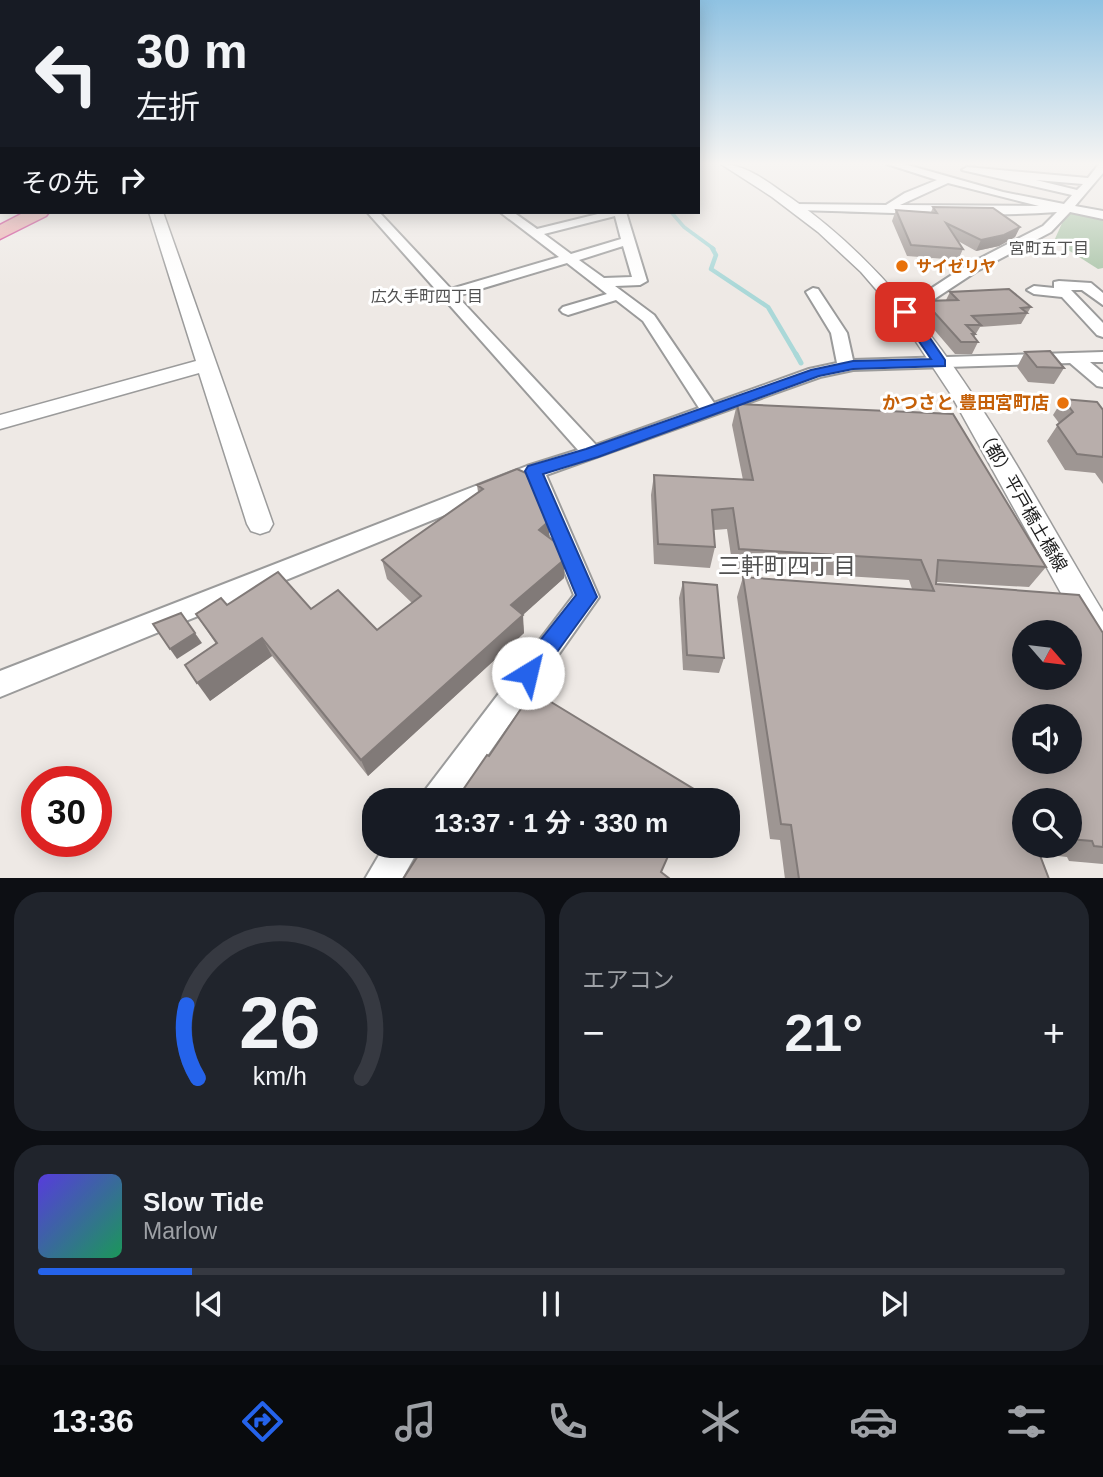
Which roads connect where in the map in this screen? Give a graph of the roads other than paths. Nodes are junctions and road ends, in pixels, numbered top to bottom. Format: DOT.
graph roads {
  1 [pos="792,205"];
  2 [pos="892,205"];
  3 [pos="1046,205"];
  4 [pos="1066,205"];
  5 [pos="796,208"];
  6 [pos="888,209"];
  7 [pos="1062,209"];
  8 [pos="35,214"];
  9 [pos="157,214"];
  10 [pos="375,214"];
  11 [pos="509,214"];
  12 [pos="611,214"];
  13 [pos="620,214"];
  14 [pos="1103,215"];
  15 [pos="0,233"];
  16 [pos="535,233"];
  17 [pos="628,241"];
  18 [pos="568,258"];
  19 [pos="602,282"];
  20 [pos="1034,290"];
  21 [pos="813,292"];
  22 [pos="448,294"];
  23 [pos="619,295"];
  24 [pos="1069,298"];
  25 [pos="1103,301"];
  26 [pos="568,310"];
  27 [pos="905,312"];
  28 [pos="1103,332"];
  29 [pos="1103,357"];
  30 [pos="1074,358"];
  31 [pos="940,363"];
  32 [pos="208,364"];
  33 [pos="846,366"];
  34 [pos="1103,382"];
  35 [pos="709,411"];
  36 [pos="0,422"];
  37 [pos="592,453"];
  38 [pos="534,471"];
  39 [pos="260,524"];
  40 [pos="1103,639"];
  41 [pos="0,684"];
  42 [pos="447,788"];
  43 [pos="396,858"];
  44 [pos="382,878"];
  1 -- 5 [label="street, （都）平戸橋土橋線"];
  2 -- 6 [label="street"];
  3 -- 7 [label="street"];
  4 -- 7 [label="street"];
  5 -- 6 [label="street"];
  5 -- 27 [label="street, （都）平戸橋土橋線"];
  6 -- 7 [label="street"];
  7 -- 14 [label="street"];
  7 -- 27 [label="street"];
  8 -- 15 [label="highway"];
  9 -- 32 [label="street"];
  10 -- 22 [label="street"];
  11 -- 16 [label="street"];
  12 -- 16 [label="street"];
  13 -- 17 [label="street"];
  16 -- 18 [label="street"];
  17 -- 18 [label="street"];
  17 -- 19 [label="street"];
  18 -- 19 [label="street"];
  18 -- 22 [label="street"];
  19 -- 23 [label="street"];
  20 -- 24 [label="street"];
  21 -- 33 [label="street"];
  22 -- 37 [label="street"];
  23 -- 26 [label="street"];
  23 -- 35 [label="street"];
  24 -- 25 [label="street"];
  24 -- 25 [label="street"];
  24 -- 28 [label="street"];
  27 -- 31 [label="street, （都）平戸橋土橋線"];
  29 -- 30 [label="street"];
  30 -- 31 [label="street"];
  30 -- 34 [label="street"];
  31 -- 33 [label="street"];
  31 -- 40 [label="street, （都）平戸橋土橋線"];
  32 -- 36 [label="street"];
  32 -- 39 [label="street"];
  33 -- 35 [label="street"];
  35 -- 37 [label="street"];
  37 -- 38 [label="street"];
  38 -- 41 [label="street"];
  38 -- 42 [label="street"];
  43 -- 44 [label="street"];
}
